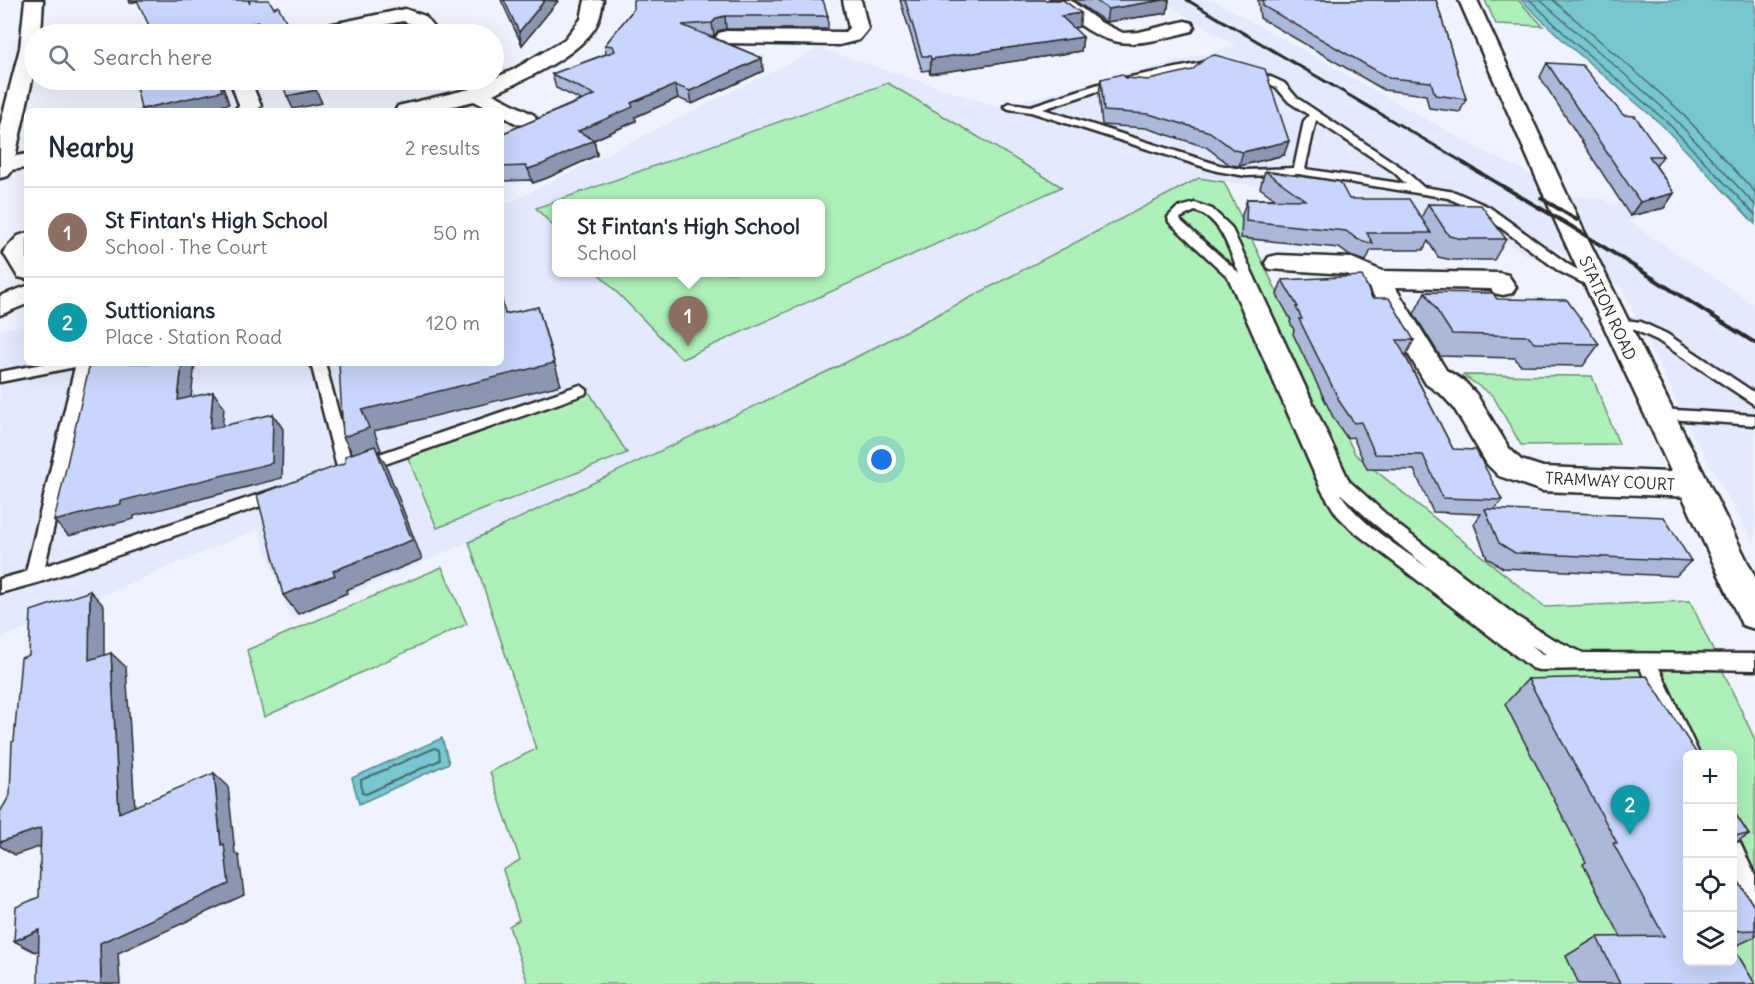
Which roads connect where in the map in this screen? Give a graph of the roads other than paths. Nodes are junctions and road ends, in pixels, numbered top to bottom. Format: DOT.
graph roads {
  1 [pos="34,0"];
  2 [pos="594,0"];
  3 [pos="852,0"];
  4 [pos="1059,0"];
  5 [pos="1468,0"];
  6 [pos="32,24"];
  7 [pos="362,24"];
  8 [pos="421,24"];
  9 [pos="1185,27"];
  10 [pos="726,36"];
  11 [pos="1226,61"];
  12 [pos="1237,66"];
  13 [pos="24,73"];
  14 [pos="504,81"];
  15 [pos="244,90"];
  16 [pos="486,90"];
  17 [pos="477,94"];
  18 [pos="1009,106"];
  19 [pos="248,108"];
  20 [pos="419,108"];
  21 [pos="503,108"];
  22 [pos="504,108"];
  23 [pos="1032,109"];
  24 [pos="1314,114"];
  25 [pos="526,120"];
  26 [pos="24,162"];
  27 [pos="1,168"];
  28 [pos="1217,168"];
  29 [pos="1299,171"];
  30 [pos="1195,174"];
  31 [pos="1210,180"];
  32 [pos="1419,190"];
  33 [pos="1481,195"];
  34 [pos="1467,202"];
  35 [pos="24,245"];
  36 [pos="1278,263"];
  37 [pos="24,266"];
  38 [pos="1377,279"];
  39 [pos="1596,284"];
  40 [pos="1503,287"];
  41 [pos="24,295"];
  42 [pos="0,307"];
  43 [pos="1615,323"];
  44 [pos="56,366"];
  45 [pos="82,366"];
  46 [pos="319,366"];
  47 [pos="0,377"];
  48 [pos="580,390"];
  49 [pos="1755,400"];
  50 [pos="1659,414"];
  51 [pos="1755,420"];
  52 [pos="1693,485"];
  53 [pos="291,490"];
  54 [pos="34,576"];
  55 [pos="0,586"];
  56 [pos="1755,614"];
  57 [pos="1646,660"];
  58 [pos="1582,661"];
  59 [pos="1755,662"];
  60 [pos="1687,750"];
  61 [pos="1735,858"];
  62 [pos="1755,901"];
  1 -- 6 [label="street"];
  2 -- 14 [label="street"];
  3 -- 10 [label="street"];
  4 -- 9 [label="street"];
  5 -- 39 [label="street, STATION ROAD"];
  7 -- 8 [label="street"];
  11 -- 23 [label="lane"];
  12 -- 24 [label="lane"];
  13 -- 27 [label="street"];
  15 -- 19 [label="street"];
  16 -- 17 [label="street"];
  17 -- 20 [label="street"];
  17 -- 21 [label="street"];
  18 -- 23 [label="lane"];
  22 -- 25 [label="street"];
  23 -- 28 [label="lane"];
  24 -- 29 [label="lane"];
  24 -- 32 [label="lane"];
  26 -- 27 [label="street"];
  28 -- 29 [label="lane"];
  28 -- 30 [label="lane"];
  28 -- 31 [label="lane"];
  29 -- 32 [label="lane"];
  32 -- 34 [label="lane"];
  33 -- 34 [label="lane"];
  34 -- 39 [label="lane"];
  35 -- 37 [label="street"];
  36 -- 38 [label="street"];
  38 -- 40 [label="street"];
  38 -- 52 [label="street, TRAMWAY COURT"];
  39 -- 43 [label="street, STATION ROAD"];
  41 -- 42 [label="street"];
  43 -- 49 [label="lane"];
  43 -- 50 [label="street, STATION ROAD"];
  44 -- 47 [label="lane"];
  45 -- 54 [label="lane"];
  46 -- 48 [label="lane"];
  50 -- 51 [label="lane"];
  50 -- 52 [label="street, STATION ROAD"];
  52 -- 56 [label="street, STATION ROAD"];
  53 -- 54 [label="lane"];
  54 -- 55 [label="lane"];
  57 -- 58 [label="lane"];
  57 -- 59 [label="lane"];
  57 -- 60 [label="lane"];
  58 -- 58 [label="lane"];
  61 -- 62 [label="lane"];
}
